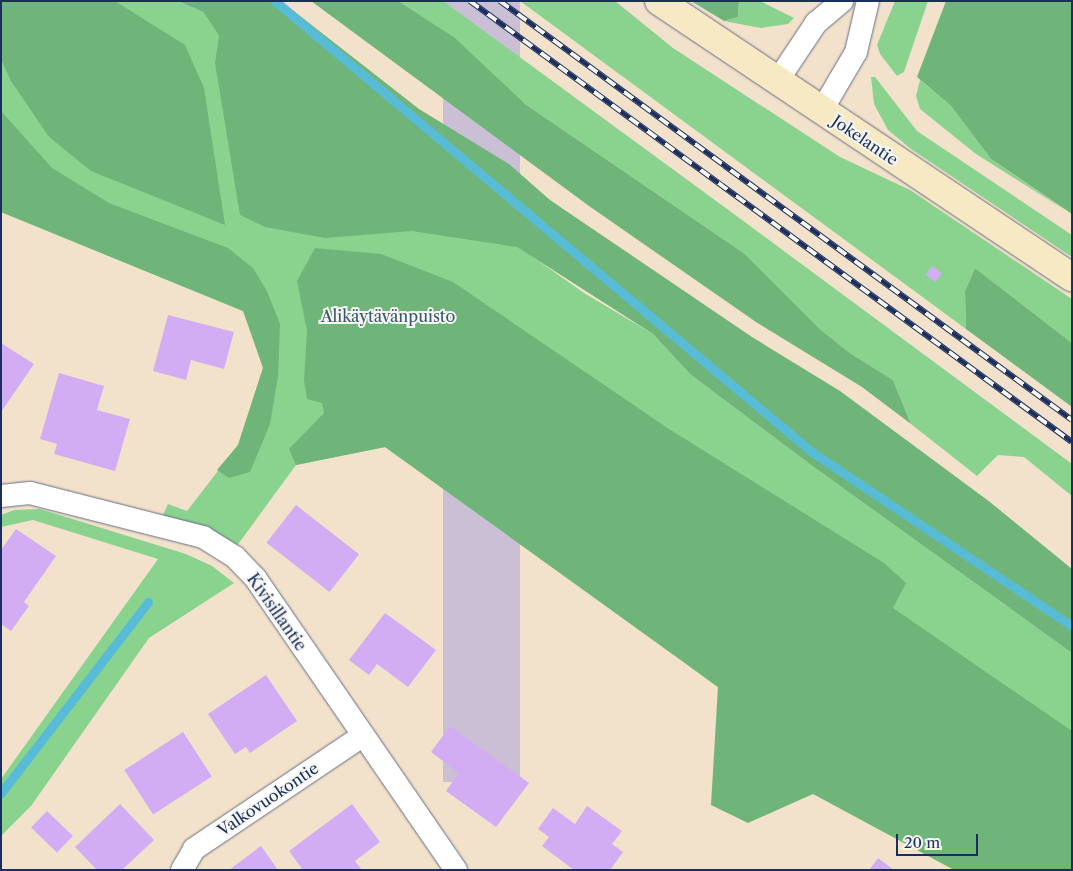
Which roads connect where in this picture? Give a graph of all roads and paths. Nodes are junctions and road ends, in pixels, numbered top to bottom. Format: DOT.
graph roads {
  1 [pos="660,1"];
  2 [pos="842,1"];
  3 [pos="868,1"];
  4 [pos="778,80"];
  5 [pos="822,110"];
  6 [pos="1072,278"];
  7 [pos="1,496"];
  8 [pos="362,736"];
  9 [pos="182,870"];
  10 [pos="456,870"];
  1 -- 4 [label="main road, Jokelantie"];
  2 -- 4 [label="street"];
  3 -- 5 [label="street"];
  4 -- 5 [label="main road, Jokelantie"];
  5 -- 6 [label="main road, Jokelantie"];
  7 -- 8 [label="street, Kivisillantie"];
  8 -- 9 [label="street, Valkovuokontie"];
  8 -- 10 [label="street, Kivisillantie"];
}
